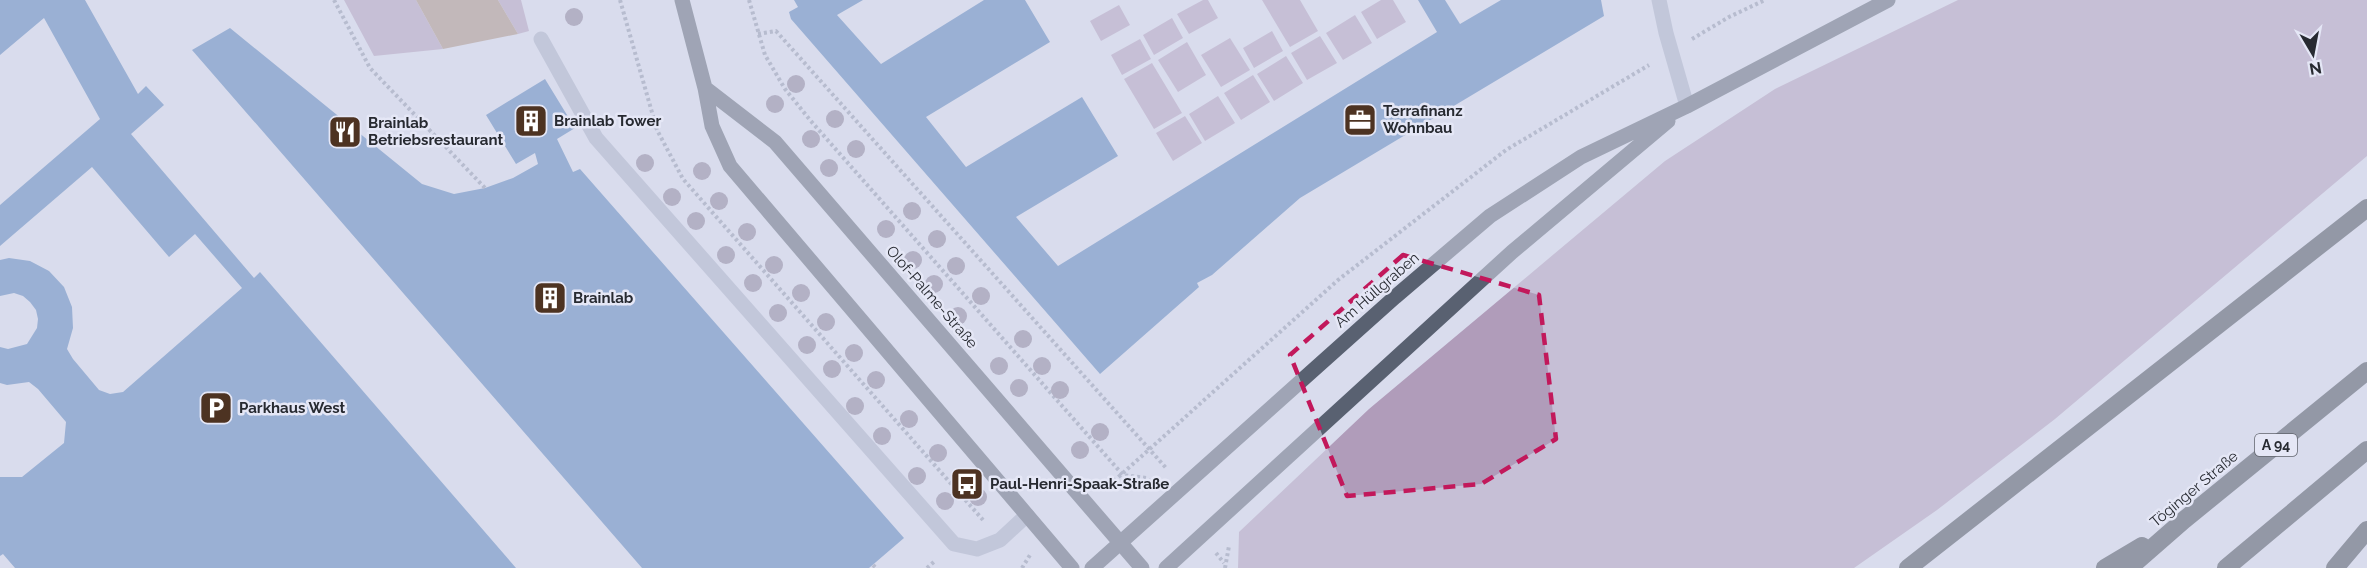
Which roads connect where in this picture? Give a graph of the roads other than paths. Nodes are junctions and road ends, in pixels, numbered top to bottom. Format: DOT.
graph roads {
  1 [pos="682,0"];
  2 [pos="1659,0"];
  3 [pos="1888,0"];
  4 [pos="541,39"];
  5 [pos="705,88"];
  6 [pos="1687,106"];
  7 [pos="2367,208"];
  8 [pos="2367,371"];
  9 [pos="2367,450"];
  10 [pos="1027,515"];
  11 [pos="2184,520"];
  12 [pos="2367,530"];
  13 [pos="1120,542"];
  14 [pos="1072,568"];
  15 [pos="1092,568"];
  16 [pos="1142,568"];
  17 [pos="1166,568"];
  18 [pos="1908,568"];
  19 [pos="2105,568"];
  20 [pos="2129,568"];
  21 [pos="2226,568"];
  22 [pos="2335,568"];
  1 -- 5 [label="main road"];
  2 -- 6 [label="street"];
  3 -- 6 [label="main road, Am Hüllgraben"];
  4 -- 10 [label="street"];
  5 -- 10 [label="main road"];
  5 -- 13 [label="main road, Olof-Palme-Straße"];
  6 -- 13 [label="main road, Am Hüllgraben"];
  6 -- 17 [label="main road, Am Hüllgraben"];
  7 -- 18 [label="highway"];
  8 -- 11 [label="highway, Töginger Straße / A 94"];
  9 -- 21 [label="highway"];
  10 -- 14 [label="main road"];
  11 -- 19 [label="highway"];
  11 -- 20 [label="highway, Töginger Straße / A 94"];
  12 -- 22 [label="highway"];
  13 -- 15 [label="main road"];
  13 -- 16 [label="main road, Olof-Palme-Straße"];
}
